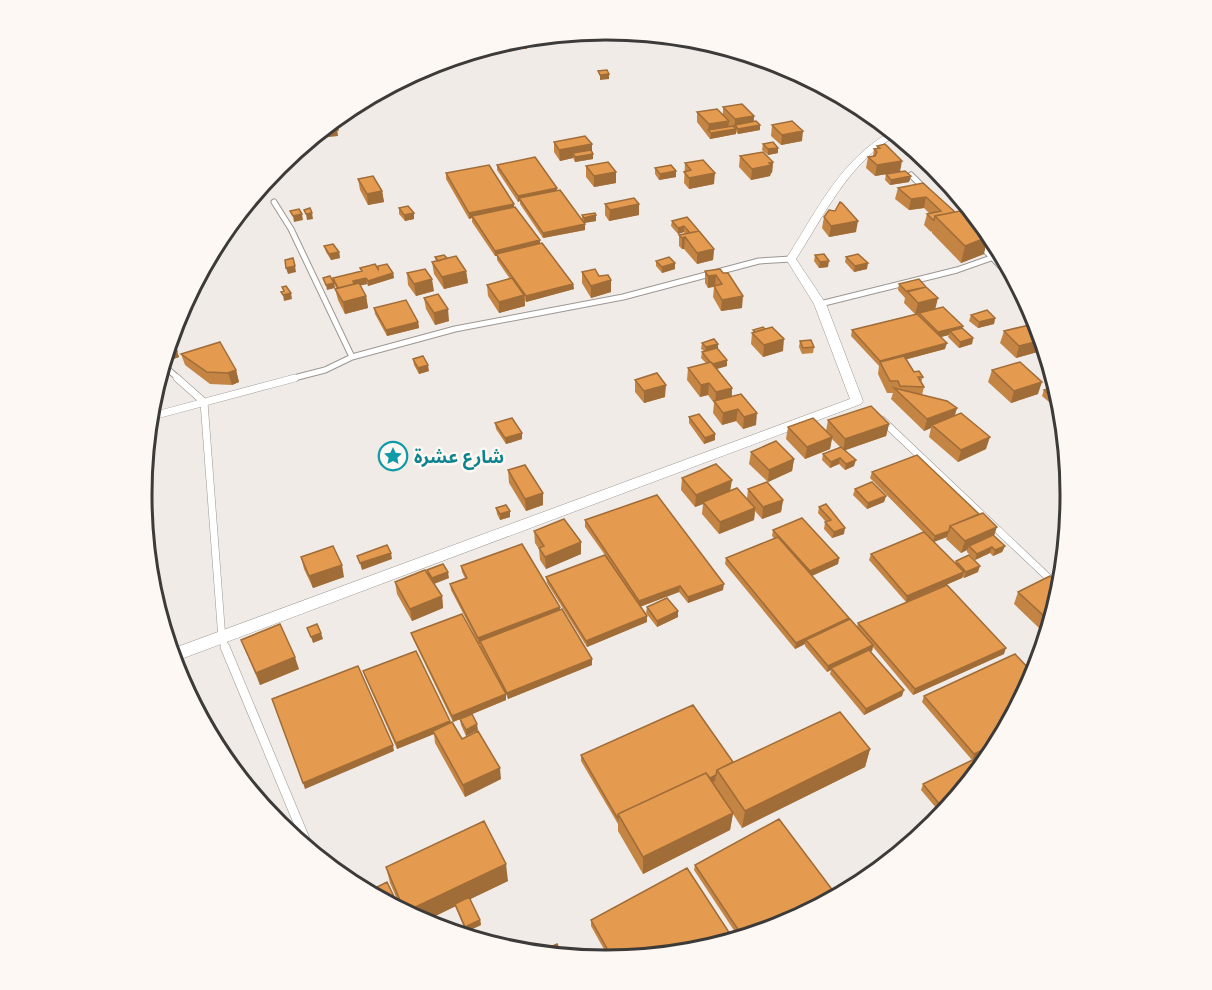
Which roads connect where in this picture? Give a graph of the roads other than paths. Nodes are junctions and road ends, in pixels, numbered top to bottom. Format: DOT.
graph roads {
  1 [pos="886,137"];
  2 [pos="911,175"];
  3 [pos="928,191"];
  4 [pos="274,202"];
  5 [pos="976,241"];
  6 [pos="991,258"];
  7 [pos="791,259"];
  8 [pos="998,265"];
  9 [pos="820,304"];
  10 [pos="352,357"];
  11 [pos="169,370"];
  12 [pos="204,402"];
  13 [pos="159,414"];
  14 [pos="874,414"];
  15 [pos="1052,582"];
  16 [pos="222,639"];
  17 [pos="180,653"];
  18 [pos="303,834"];
  1 -- 7 [label="street"];
  2 -- 3 [label="lane"];
  4 -- 10 [label="lane"];
  5 -- 6 [label="lane"];
  6 -- 8 [label="lane"];
  6 -- 9 [label="lane"];
  7 -- 9 [label="street"];
  7 -- 10 [label="lane"];
  9 -- 16 [label="street"];
  10 -- 12 [label="lane"];
  11 -- 12 [label="lane"];
  12 -- 13 [label="lane"];
  12 -- 16 [label="lane"];
  14 -- 15 [label="lane"];
  16 -- 17 [label="street"];
  16 -- 18 [label="lane"];
}
